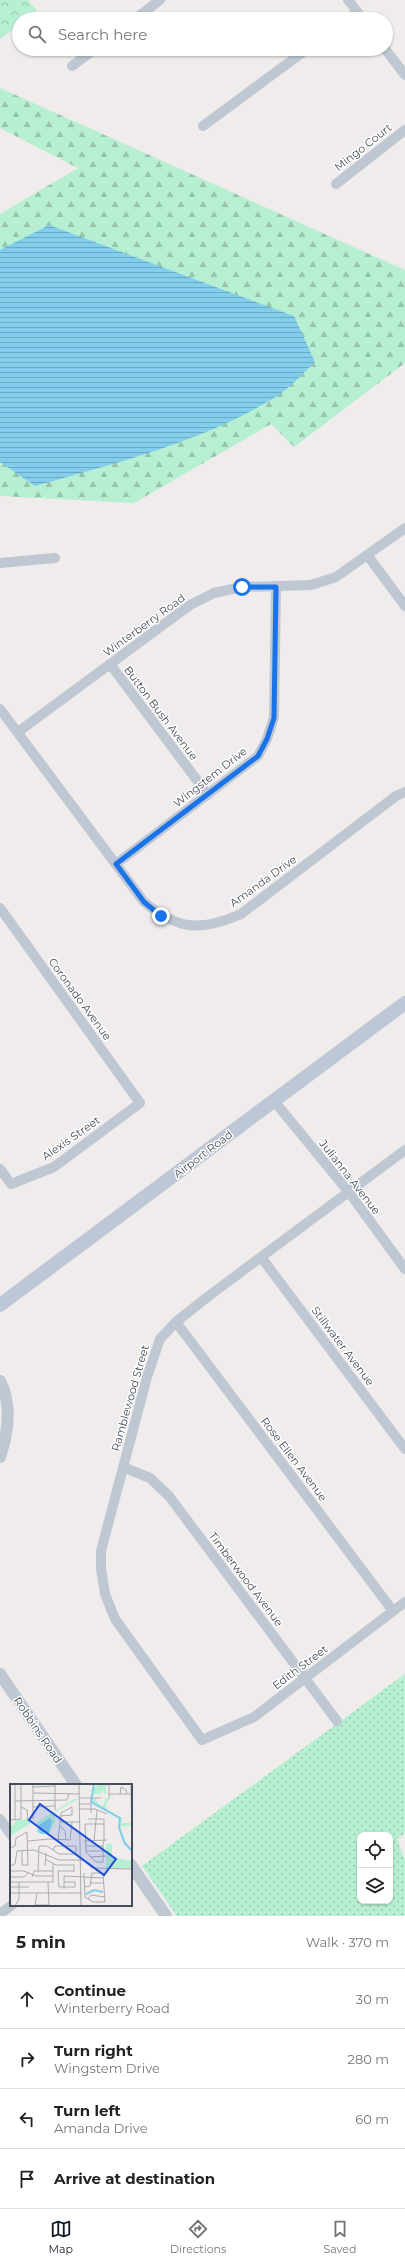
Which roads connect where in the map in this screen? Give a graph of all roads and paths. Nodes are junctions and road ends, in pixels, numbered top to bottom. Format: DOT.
graph roads {
  1 [pos="160,0"];
  2 [pos="348,0"];
  3 [pos="144,12"];
  4 [pos="358,12"];
  5 [pos="86,56"];
  6 [pos="298,56"];
  7 [pos="390,56"];
  8 [pos="72,66"];
  9 [pos="405,75"];
  10 [pos="204,126"];
  11 [pos="405,130"];
  12 [pos="336,184"];
  13 [pos="405,528"];
  14 [pos="368,556"];
  15 [pos="55,558"];
  16 [pos="0,563"];
  17 [pos="276,587"];
  18 [pos="405,606"];
  19 [pos="110,664"];
  20 [pos="0,709"];
  21 [pos="18,732"];
  22 [pos="405,792"];
  23 [pos="208,795"];
  24 [pos="116,864"];
  25 [pos="0,908"];
  26 [pos="405,1003"];
  27 [pos="274,1101"];
  28 [pos="140,1103"];
  29 [pos="405,1150"];
  30 [pos="0,1169"];
  31 [pos="348,1192"];
  32 [pos="261,1257"];
  33 [pos="405,1269"];
  34 [pos="0,1305"];
  35 [pos="176,1322"];
  36 [pos="0,1381"];
  37 [pos="405,1449"];
  38 [pos="0,1457"];
  39 [pos="123,1467"];
  40 [pos="405,1602"];
  41 [pos="393,1610"];
  42 [pos="0,1674"];
  43 [pos="306,1678"];
  44 [pos="337,1720"];
  45 [pos="202,1740"];
  46 [pos="75,1784"];
  47 [pos="0,1819"];
  48 [pos="10,1834"];
  49 [pos="132,1866"];
  50 [pos="11,1906"];
  51 [pos="0,1914"];
  52 [pos="166,1916"];
  1 -- 3 [label="street"];
  2 -- 4 [label="street"];
  5 -- 8 [label="street"];
  6 -- 10 [label="street"];
  7 -- 9 [label="street"];
  11 -- 12 [label="street, Mingo Court"];
  13 -- 14 [label="street, Winterberry Road"];
  14 -- 17 [label="street, Winterberry Road"];
  14 -- 18 [label="street"];
  15 -- 16 [label="street"];
  17 -- 19 [label="street, Winterberry Road"];
  17 -- 23 [label="street, Wingstem Drive"];
  19 -- 21 [label="street, Winterberry Road"];
  19 -- 23 [label="street, Button Bush Avenue"];
  20 -- 21 [label="street, Amanda Drive"];
  21 -- 24 [label="street, Amanda Drive"];
  22 -- 24 [label="street, Amanda Drive"];
  23 -- 24 [label="street, Wingstem Drive"];
  25 -- 28 [label="street, Coronado Avenue"];
  26 -- 27 [label="main road, Airport Road"];
  27 -- 31 [label="street, Julianna Avenue"];
  27 -- 34 [label="main road, Airport Road"];
  28 -- 30 [label="street, Alexis Street"];
  29 -- 31 [label="street, Ramblewood Street"];
  31 -- 32 [label="street, Ramblewood Street"];
  31 -- 33 [label="street, Julianna Avenue"];
  32 -- 35 [label="street, Ramblewood Street"];
  32 -- 37 [label="street, Stillwater Avenue"];
  35 -- 39 [label="street, Ramblewood Street"];
  35 -- 41 [label="street, Rose Ellen Avenue"];
  36 -- 38 [label="street"];
  39 -- 43 [label="street, Timberwood Avenue"];
  39 -- 45 [label="street, Ramblewood Street"];
  40 -- 41 [label="street, Edith Street"];
  41 -- 43 [label="street, Edith Street"];
  42 -- 46 [label="street, Robbins Road"];
  43 -- 44 [label="street, Timberwood Avenue"];
  43 -- 45 [label="street, Edith Street"];
  47 -- 48 [label="street"];
  49 -- 52 [label="street"];
  50 -- 51 [label="street"];
}
